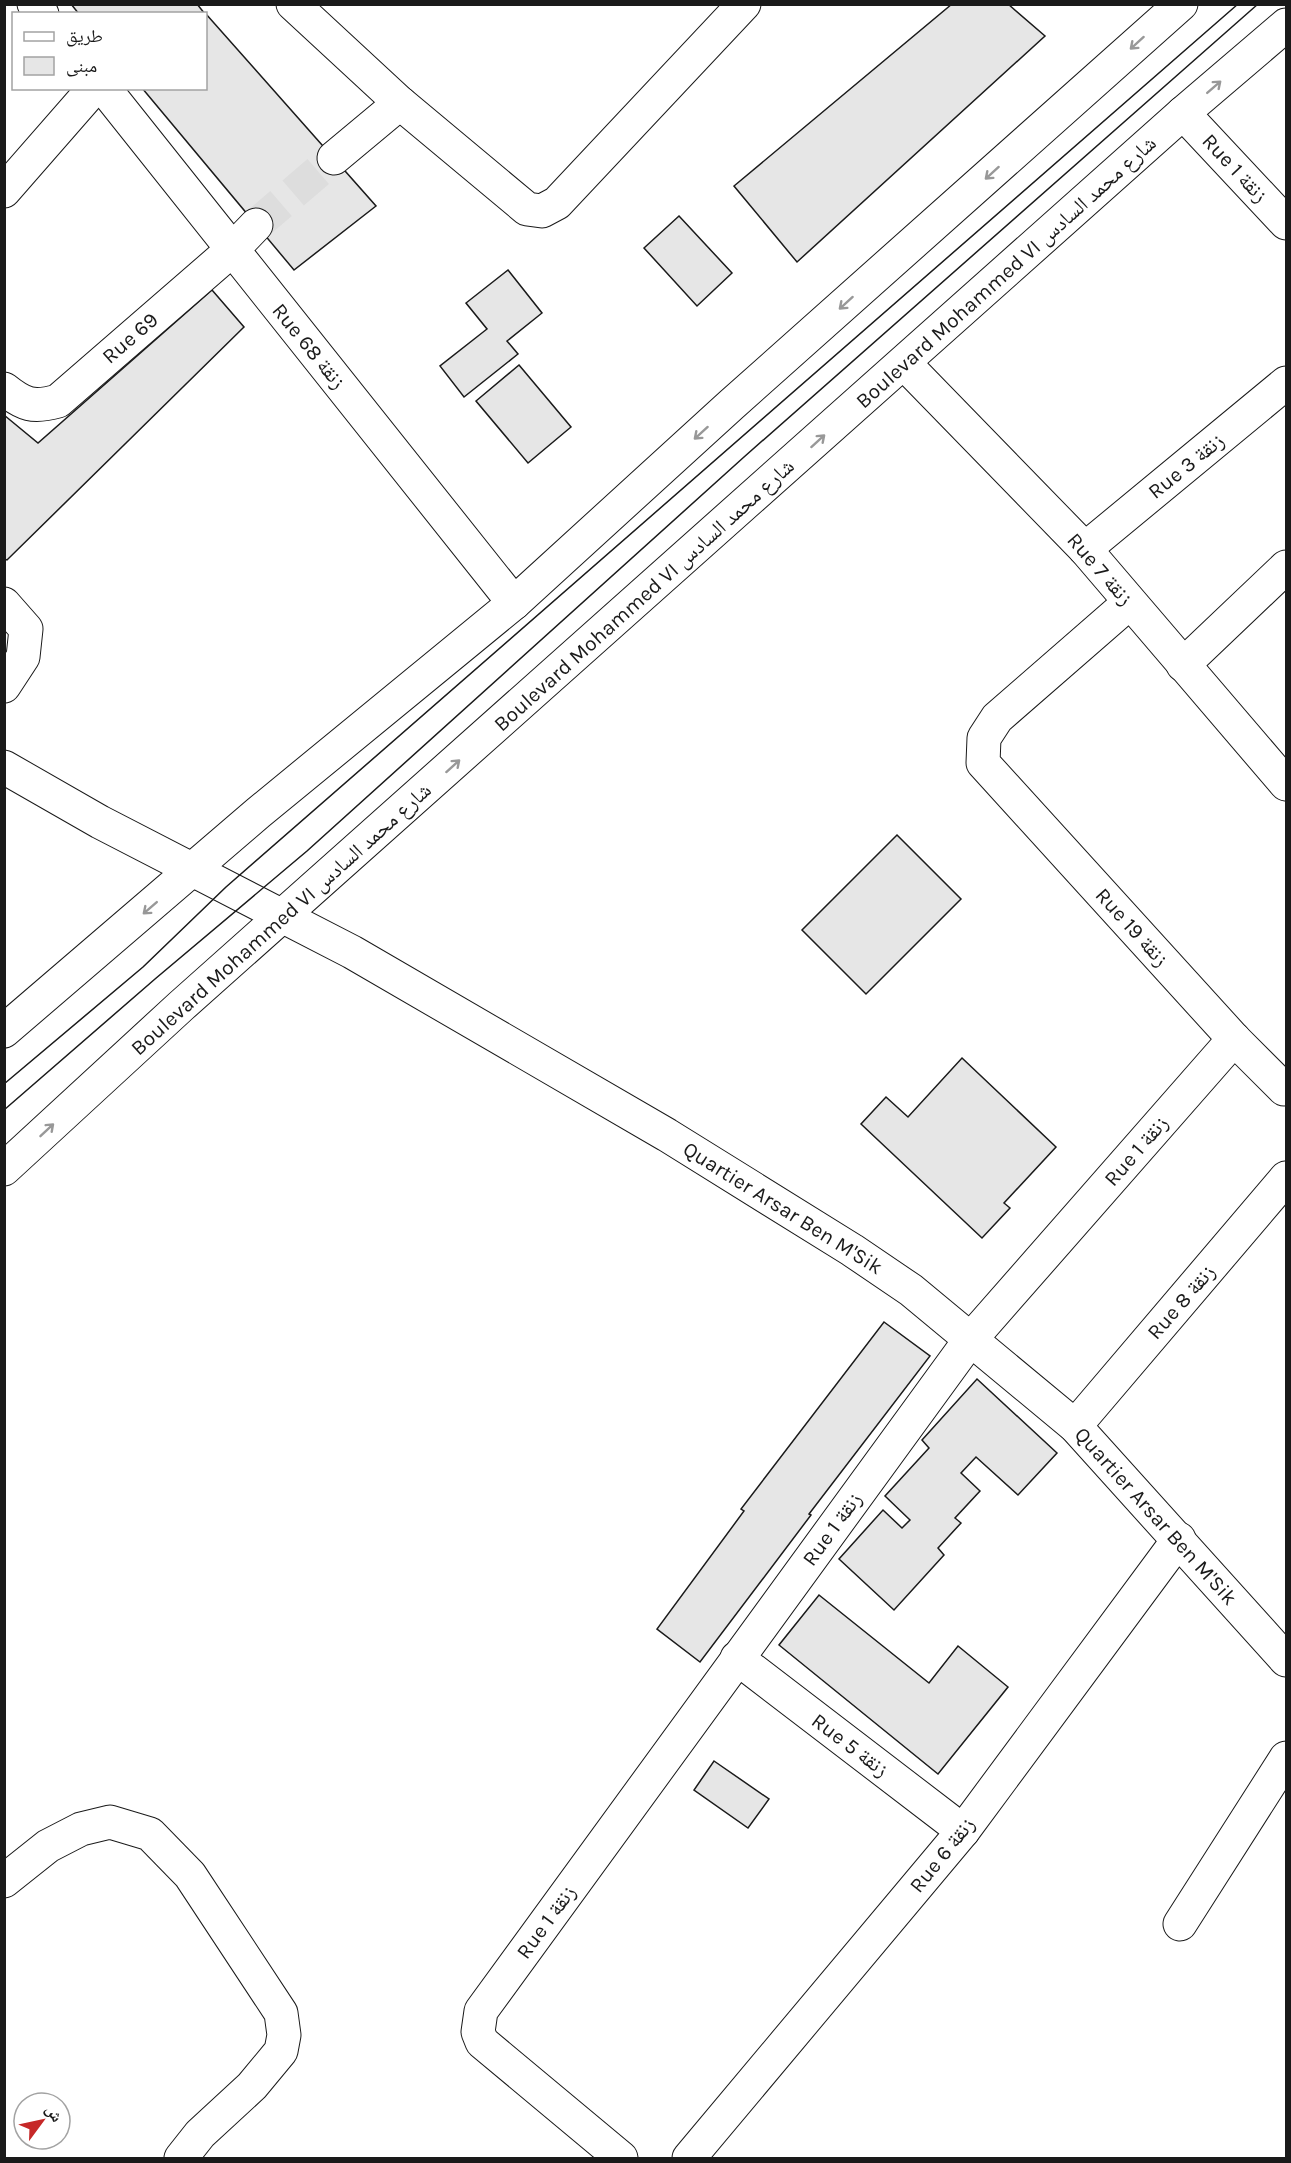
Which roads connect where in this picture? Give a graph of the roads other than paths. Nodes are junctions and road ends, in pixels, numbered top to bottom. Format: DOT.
graph roads {
  1 [pos="293,4"];
  2 [pos="744,4"];
  3 [pos="1181,4"];
  4 [pos="1287,24"];
  5 [pos="92,90"];
  6 [pos="106,90"];
  7 [pos="400,103"];
  8 [pos="1183,113"];
  9 [pos="334,158"];
  10 [pos="4,190"];
  11 [pos="1287,224"];
  12 [pos="256,225"];
  13 [pos="232,250"];
  14 [pos="904,363"];
  15 [pos="1287,384"];
  16 [pos="12,395"];
  17 [pos="1085,549"];
  18 [pos="1287,567"];
  19 [pos="514,603"];
  20 [pos="1129,603"];
  21 [pos="4,604"];
  22 [pos="1183,664"];
  23 [pos="4,686"];
  24 [pos="1280,765"];
  25 [pos="4,767"];
  26 [pos="195,870"];
  27 [pos="284,917"];
  28 [pos="4,1031"];
  29 [pos="1234,1039"];
  30 [pos="1284,1089"];
  31 [pos="4,1170"];
  32 [pos="1287,1178"];
  33 [pos="970,1340"];
  34 [pos="1075,1426"];
  35 [pos="1179,1539"];
  36 [pos="737,1658"];
  37 [pos="1287,1660"];
  38 [pos="1287,1758"];
  39 [pos="963,1831"];
  40 [pos="4,1881"];
  41 [pos="1180,1924"];
  42 [pos="181,2158"];
  43 [pos="621,2158"];
  44 [pos="689,2158"];
  1 -- 7 [label="street"];
  2 -- 7 [label="street"];
  3 -- 19 [label="street, one-way"];
  8 -- 4 [label="street, Boulevard Mohammed VI شارع محمد السادس, one-way"];
  5 -- 10 [label="street"];
  6 -- 13 [label="street, Rue 68 زنقة"];
  7 -- 9 [label="street"];
  8 -- 11 [label="street, Rue 1 زنقة"];
  8 -- 14 [label="street, Boulevard Mohammed VI شارع محمد السادس"];
  12 -- 13 [label="street, Rue 69"];
  13 -- 16 [label="street, Rue 69"];
  13 -- 19 [label="street, Rue 68 زنقة"];
  14 -- 17 [label="street, Rue 7 زنقة"];
  27 -- 14 [label="street, Boulevard Mohammed VI شارع محمد السادس, one-way"];
  15 -- 17 [label="street, Rue 3 زنقة"];
  17 -- 20 [label="street, Rue 7 زنقة"];
  18 -- 22 [label="street"];
  19 -- 26 [label="street"];
  20 -- 22 [label="street, Rue 7 زنقة"];
  20 -- 29 [label="street, Rue 19 زنقة"];
  21 -- 23 [label="street"];
  22 -- 24 [label="street, Rue 7 زنقة"];
  25 -- 26 [label="street, Quartier Arsar Ben M'Sik"];
  26 -- 27 [label="street, Quartier Arsar Ben M'Sik"];
  26 -- 28 [label="street, one-way"];
  31 -- 27 [label="street, Boulevard Mohammed VI شارع محمد السادس, one-way"];
  27 -- 33 [label="street, Quartier Arsar Ben M'Sik"];
  29 -- 30 [label="street, Rue 19 زنقة"];
  29 -- 33 [label="street, Rue 1 زنقة"];
  32 -- 34 [label="street, Rue 8 زنقة"];
  33 -- 34 [label="street, Quartier Arsar Ben M'Sik"];
  33 -- 36 [label="street, Rue 1 زنقة"];
  34 -- 35 [label="street, Quartier Arsar Ben M'Sik"];
  35 -- 37 [label="street, Quartier Arsar Ben M'Sik"];
  35 -- 39 [label="street, Rue 6 زنقة"];
  36 -- 39 [label="street, Rue 5 زنقة"];
  36 -- 43 [label="street, Rue 1 زنقة"];
  38 -- 41 [label="street"];
  39 -- 44 [label="street, Rue 6 زنقة"];
  40 -- 42 [label="street"];
}
